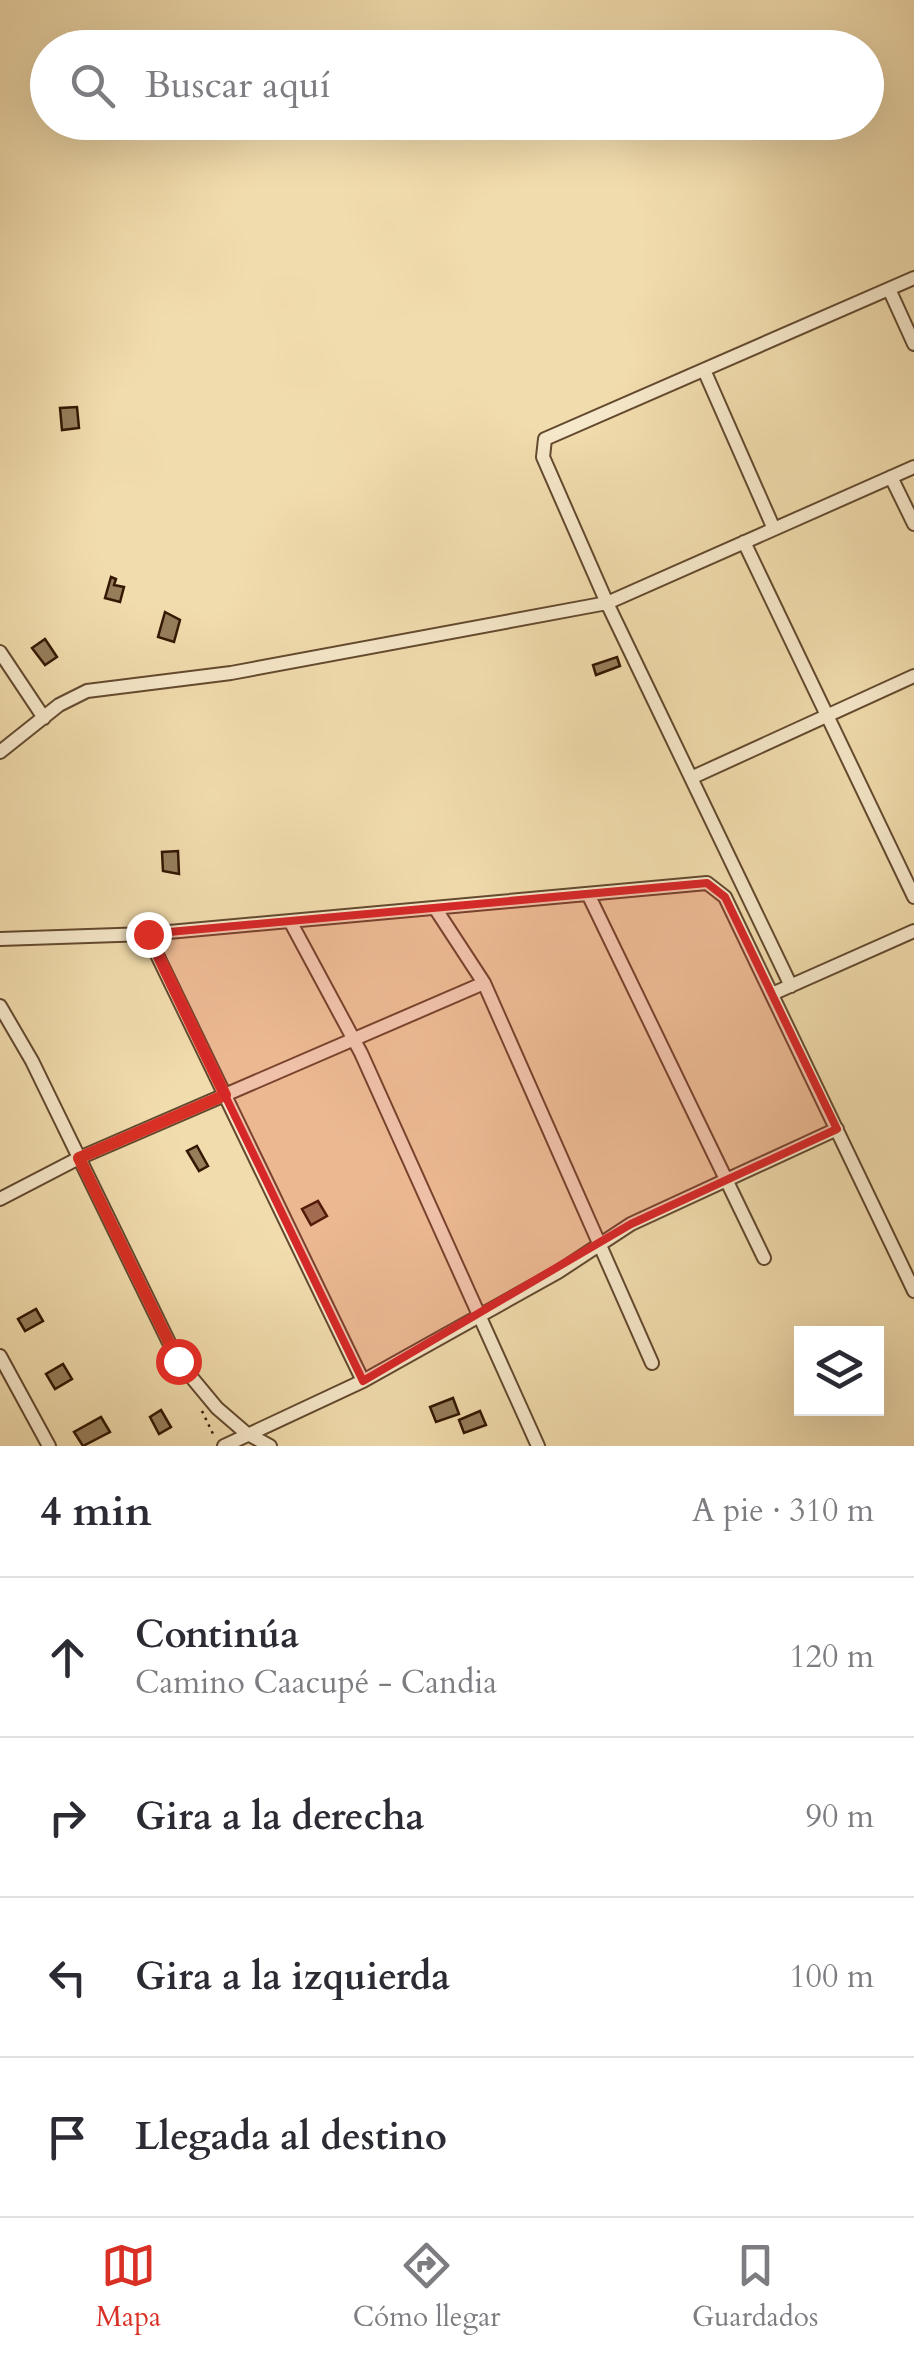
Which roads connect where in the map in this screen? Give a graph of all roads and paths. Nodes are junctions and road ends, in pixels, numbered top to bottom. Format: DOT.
graph roads {
  1 [pos="914,278"];
  2 [pos="889,289"];
  3 [pos="914,344"];
  4 [pos="704,370"];
  5 [pos="914,467"];
  6 [pos="891,478"];
  7 [pos="914,524"];
  8 [pos="774,529"];
  9 [pos="744,542"];
  10 [pos="606,603"];
  11 [pos="0,652"];
  12 [pos="914,676"];
  13 [pos="829,715"];
  14 [pos="44,718"];
  15 [pos="0,752"];
  16 [pos="693,777"];
  17 [pos="588,894"];
  18 [pos="914,897"];
  19 [pos="435,908"];
  20 [pos="290,921"];
  21 [pos="914,931"];
  22 [pos="148,934"];
  23 [pos="0,939"];
  24 [pos="484,983"];
  25 [pos="791,986"];
  26 [pos="772,994"];
  27 [pos="0,1006"];
  28 [pos="354,1039"];
  29 [pos="225,1095"];
  30 [pos="837,1129"];
  31 [pos="79,1158"];
  32 [pos="726,1180"];
  33 [pos="0,1199"];
  34 [pos="599,1245"];
  35 [pos="764,1258"];
  36 [pos="914,1290"];
  37 [pos="479,1316"];
  38 [pos="0,1356"];
  39 [pos="652,1363"];
  40 [pos="362,1381"];
  41 [pos="246,1433"];
  42 [pos="49,1446"];
  43 [pos="224,1446"];
  44 [pos="270,1446"];
  45 [pos="538,1446"];
  1 -- 2 [label="street"];
  2 -- 3 [label="street"];
  2 -- 4 [label="street"];
  4 -- 8 [label="street"];
  4 -- 10 [label="street"];
  5 -- 6 [label="street"];
  6 -- 7 [label="street"];
  6 -- 8 [label="street"];
  8 -- 9 [label="street"];
  9 -- 10 [label="street"];
  9 -- 13 [label="street"];
  10 -- 14 [label="street"];
  10 -- 16 [label="street"];
  11 -- 14 [label="street"];
  12 -- 13 [label="street"];
  13 -- 16 [label="street"];
  13 -- 18 [label="street"];
  14 -- 15 [label="street"];
  16 -- 25 [label="street"];
  17 -- 19 [label="street"];
  17 -- 26 [label="street"];
  17 -- 32 [label="street"];
  19 -- 20 [label="street"];
  19 -- 24 [label="street"];
  20 -- 22 [label="street"];
  20 -- 28 [label="street"];
  21 -- 25 [label="street"];
  22 -- 23 [label="street"];
  22 -- 29 [label="street"];
  24 -- 28 [label="street"];
  24 -- 34 [label="street"];
  25 -- 26 [label="street"];
  26 -- 30 [label="street"];
  27 -- 31 [label="street"];
  28 -- 29 [label="street"];
  28 -- 37 [label="street"];
  29 -- 31 [label="street"];
  29 -- 40 [label="street"];
  30 -- 32 [label="street"];
  30 -- 36 [label="street"];
  31 -- 33 [label="street"];
  31 -- 41 [label="street"];
  32 -- 34 [label="street"];
  32 -- 35 [label="street"];
  34 -- 37 [label="street"];
  34 -- 39 [label="street"];
  37 -- 40 [label="street"];
  37 -- 45 [label="street"];
  38 -- 42 [label="street"];
  40 -- 41 [label="street"];
  41 -- 43 [label="street"];
  41 -- 44 [label="street"];
}
